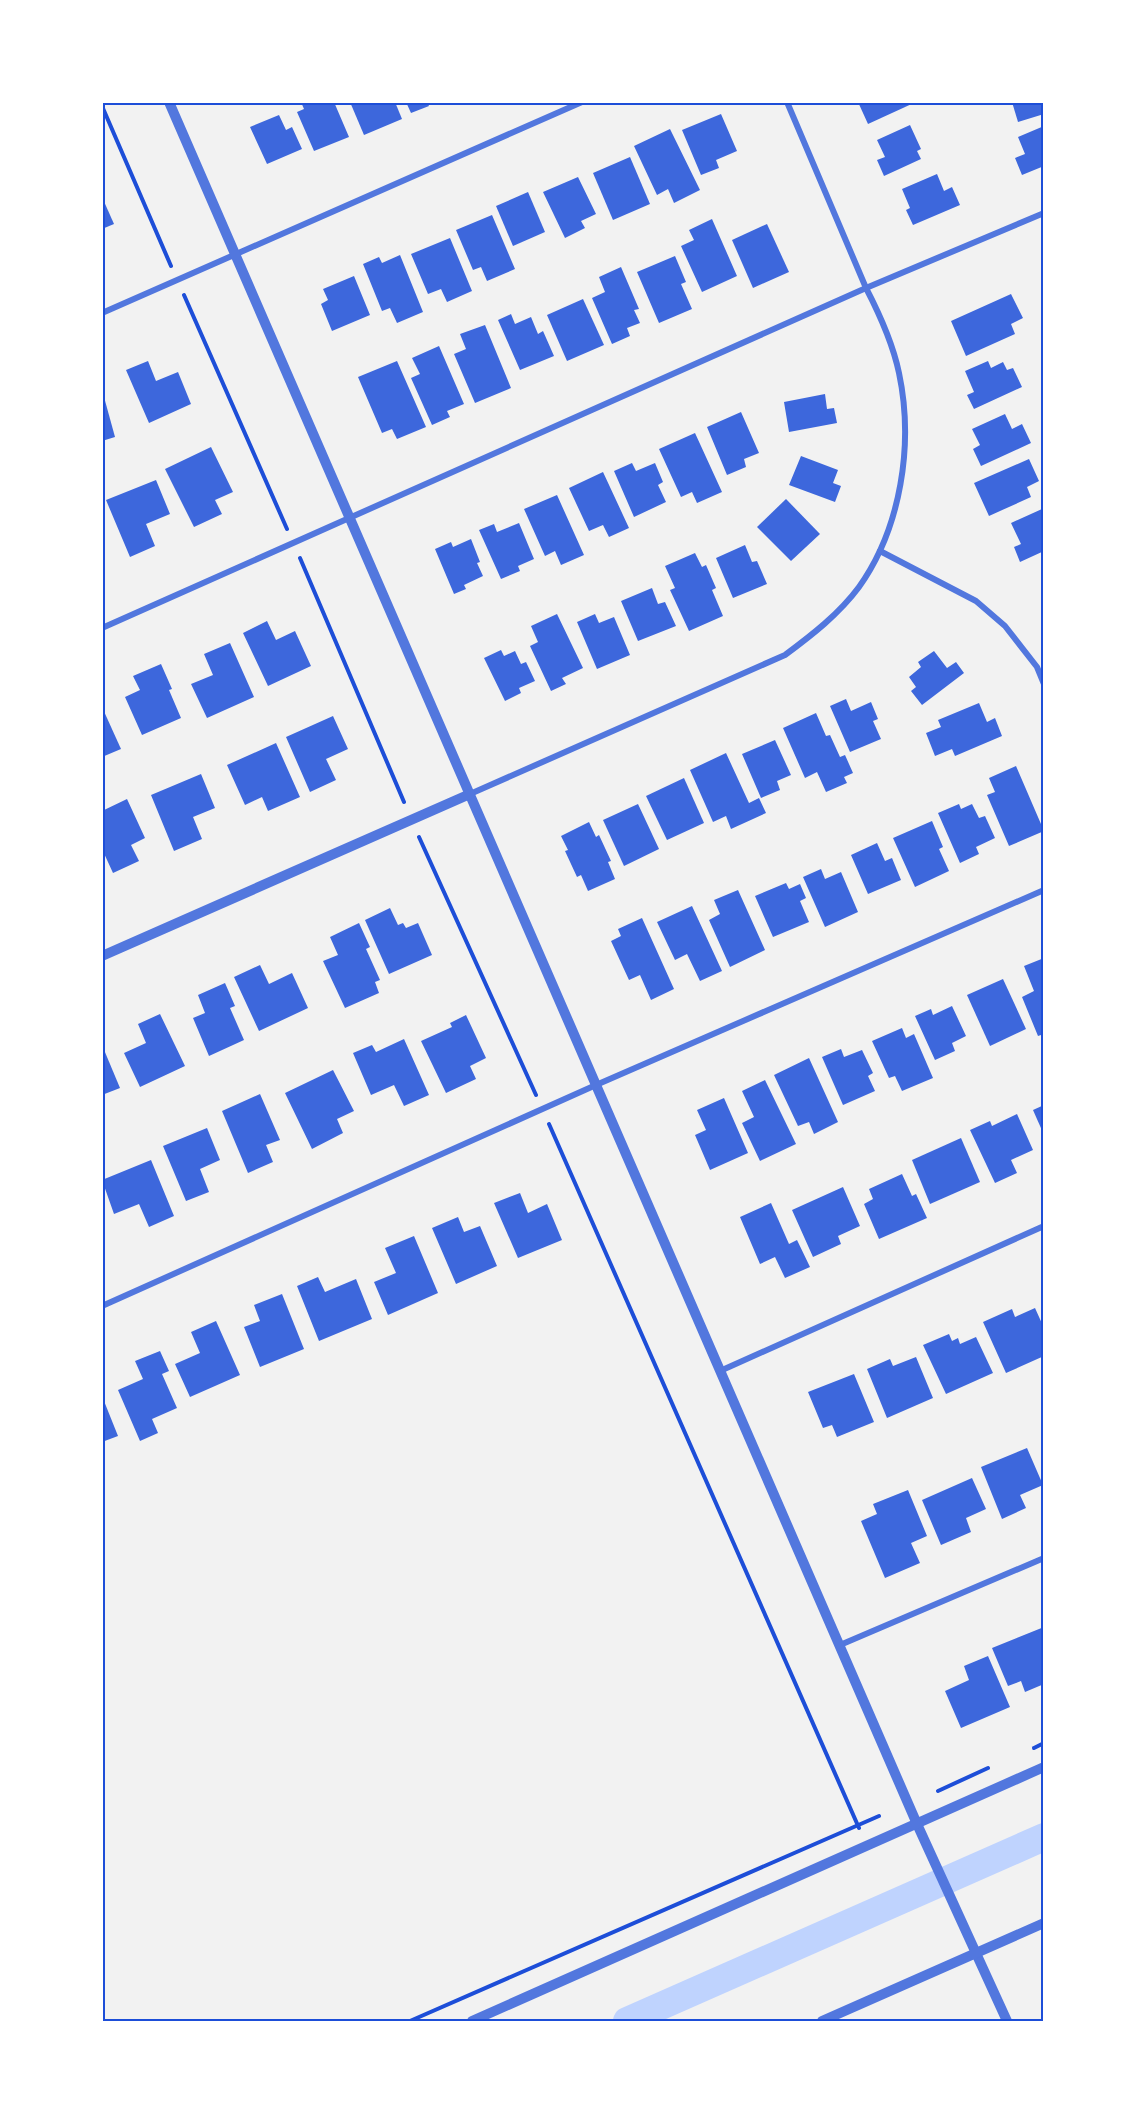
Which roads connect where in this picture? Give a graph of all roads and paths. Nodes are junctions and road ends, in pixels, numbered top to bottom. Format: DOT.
graph roads {
  1 [pos="169,102"];
  2 [pos="582,102"];
  3 [pos="787,102"];
  4 [pos="102,106"];
  5 [pos="1044,213"];
  6 [pos="235,255"];
  7 [pos="178,280"];
  8 [pos="866,288"];
  9 [pos="102,313"];
  10 [pos="350,519"];
  11 [pos="294,544"];
  12 [pos="880,550"];
  13 [pos="102,628"];
  14 [pos="1044,684"];
  15 [pos="470,794"];
  16 [pos="412,819"];
  17 [pos="1044,890"];
  18 [pos="102,956"];
  19 [pos="596,1085"];
  20 [pos="543,1109"];
  21 [pos="1044,1226"];
  22 [pos="102,1306"];
  23 [pos="720,1371"];
  24 [pos="1044,1558"];
  25 [pos="840,1645"];
  26 [pos="1044,1767"];
  27 [pos="879,1816"];
  28 [pos="917,1824"];
  29 [pos="858,1825"];
  30 [pos="862,1834"];
  31 [pos="1044,1923"];
  32 [pos="975,1953"];
  33 [pos="410,2021"];
  34 [pos="472,2021"];
  35 [pos="822,2021"];
  36 [pos="1007,2021"];
  1 -- 6 [label="street"];
  2 -- 6 [label="street"];
  3 -- 8 [label="street"];
  4 -- 7 [label="path"];
  5 -- 8 [label="street"];
  6 -- 7 [label="street"];
  6 -- 10 [label="street"];
  7 -- 9 [label="street"];
  7 -- 11 [label="path"];
  8 -- 10 [label="street"];
  8 -- 12 [label="street"];
  10 -- 11 [label="street"];
  10 -- 15 [label="street"];
  11 -- 13 [label="street"];
  11 -- 16 [label="path"];
  12 -- 14 [label="street"];
  12 -- 15 [label="street"];
  15 -- 16 [label="street"];
  15 -- 19 [label="street"];
  16 -- 18 [label="street"];
  16 -- 20 [label="path"];
  17 -- 19 [label="street"];
  19 -- 20 [label="street"];
  19 -- 23 [label="street"];
  20 -- 22 [label="street"];
  20 -- 29 [label="path"];
  21 -- 23 [label="street"];
  23 -- 25 [label="street"];
  24 -- 25 [label="street"];
  25 -- 28 [label="street"];
  26 -- 28 [label="street"];
  27 -- 29 [label="path"];
  28 -- 32 [label="street"];
  28 -- 34 [label="street"];
  29 -- 30 [label="path"];
  29 -- 33 [label="path"];
  31 -- 32 [label="street"];
  32 -- 35 [label="street"];
  32 -- 36 [label="street"];
}
